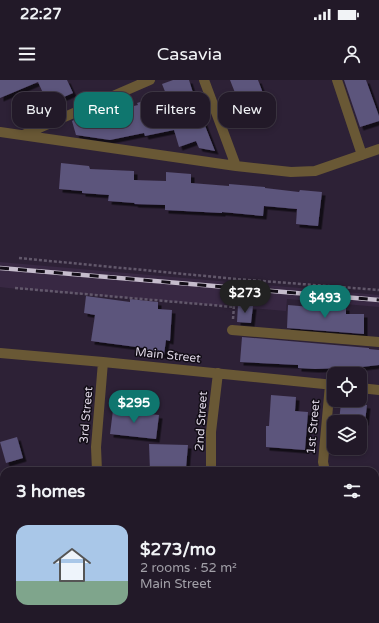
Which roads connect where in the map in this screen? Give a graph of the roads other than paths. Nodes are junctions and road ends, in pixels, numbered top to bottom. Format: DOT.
graph roads {
  1 [pos="150,80"];
  2 [pos="204,80"];
  3 [pos="337,80"];
  4 [pos="0,132"];
  5 [pos="23,135"];
  6 [pos="379,149"];
  7 [pos="362,155"];
  8 [pos="236,166"];
  9 [pos="232,330"];
  10 [pos="379,342"];
  11 [pos="0,353"];
  12 [pos="103,362"];
  13 [pos="218,373"];
  14 [pos="327,384"];
  15 [pos="367,389"];
  16 [pos="379,390"];
  17 [pos="329,407"];
  18 [pos="97,467"];
  19 [pos="211,467"];
  20 [pos="324,467"];
  1 -- 5 [label="street"];
  2 -- 8 [label="street"];
  3 -- 7 [label="street"];
  4 -- 5 [label="street"];
  5 -- 8 [label="street"];
  6 -- 7 [label="street"];
  7 -- 8 [label="street"];
  9 -- 10 [label="street"];
  11 -- 12 [label="street, Main Street"];
  12 -- 13 [label="street, Main Street"];
  12 -- 18 [label="street, 3rd Street"];
  13 -- 14 [label="street, Main Street"];
  13 -- 19 [label="street, 2nd Street"];
  15 -- 16 [label="street"];
  17 -- 20 [label="street, 1st Street"];
}
